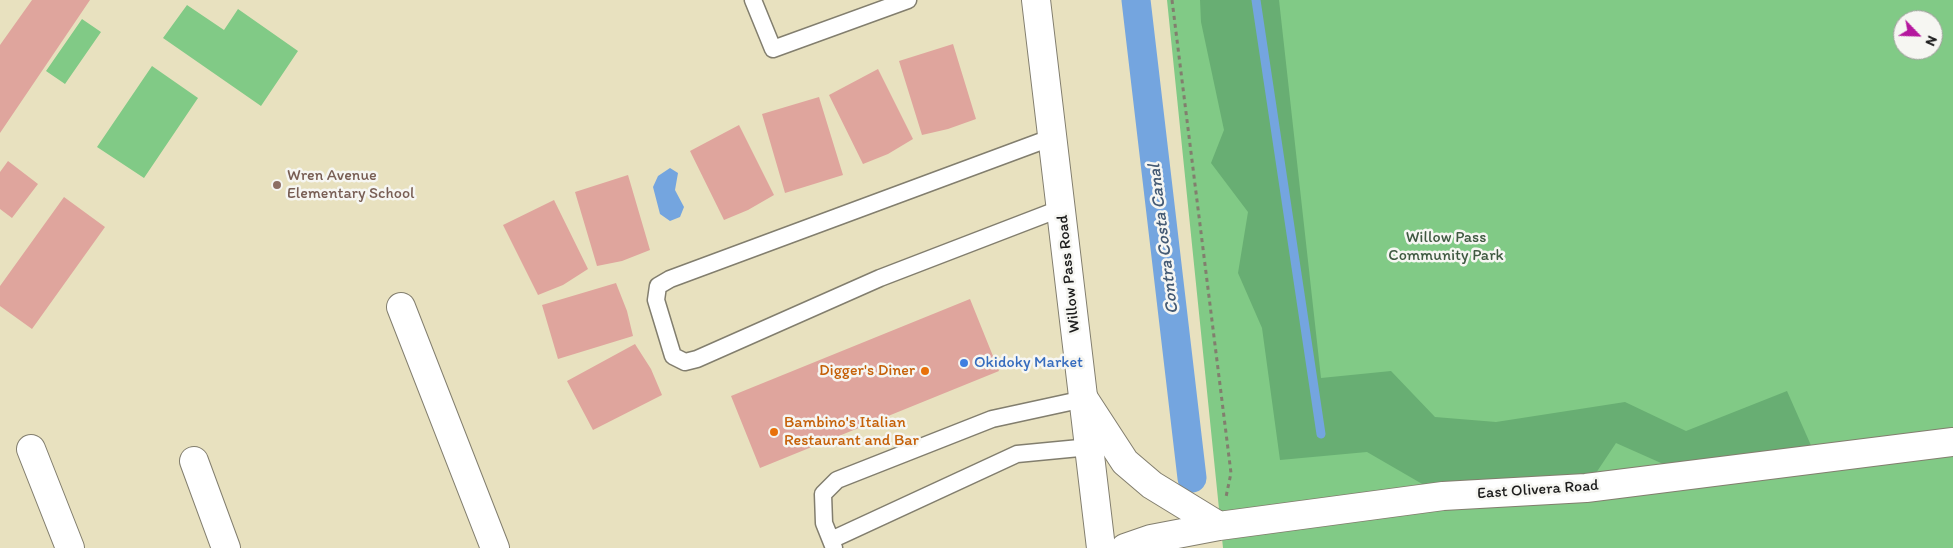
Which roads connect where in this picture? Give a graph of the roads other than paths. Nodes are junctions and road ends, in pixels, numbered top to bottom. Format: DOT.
graph roads {
  1 [pos="753,0"];
  2 [pos="908,0"];
  3 [pos="1036,0"];
  4 [pos="1053,137"];
  5 [pos="1062,208"];
  6 [pos="401,307"];
  7 [pos="1084,399"];
  8 [pos="1953,442"];
  9 [pos="1090,447"];
  10 [pos="30,449"];
  11 [pos="194,461"];
  12 [pos="1219,526"];
  13 [pos="832,544"];
  14 [pos="70,548"];
  15 [pos="226,548"];
  16 [pos="495,548"];
  17 [pos="1101,548"];
  18 [pos="1125,548"];
  1 -- 2 [label="lane"];
  3 -- 4 [label="street, Willow Pass Road"];
  4 -- 5 [label="street, Willow Pass Road"];
  4 -- 5 [label="lane"];
  5 -- 7 [label="street, Willow Pass Road"];
  6 -- 16 [label="street"];
  7 -- 9 [label="street, Willow Pass Road"];
  7 -- 12 [label="street"];
  7 -- 13 [label="lane"];
  8 -- 12 [label="street, East Olivera Road"];
  9 -- 13 [label="lane"];
  9 -- 17 [label="street, Willow Pass Road"];
  10 -- 14 [label="street"];
  11 -- 15 [label="street"];
  12 -- 18 [label="street, East Olivera Road"];
}
